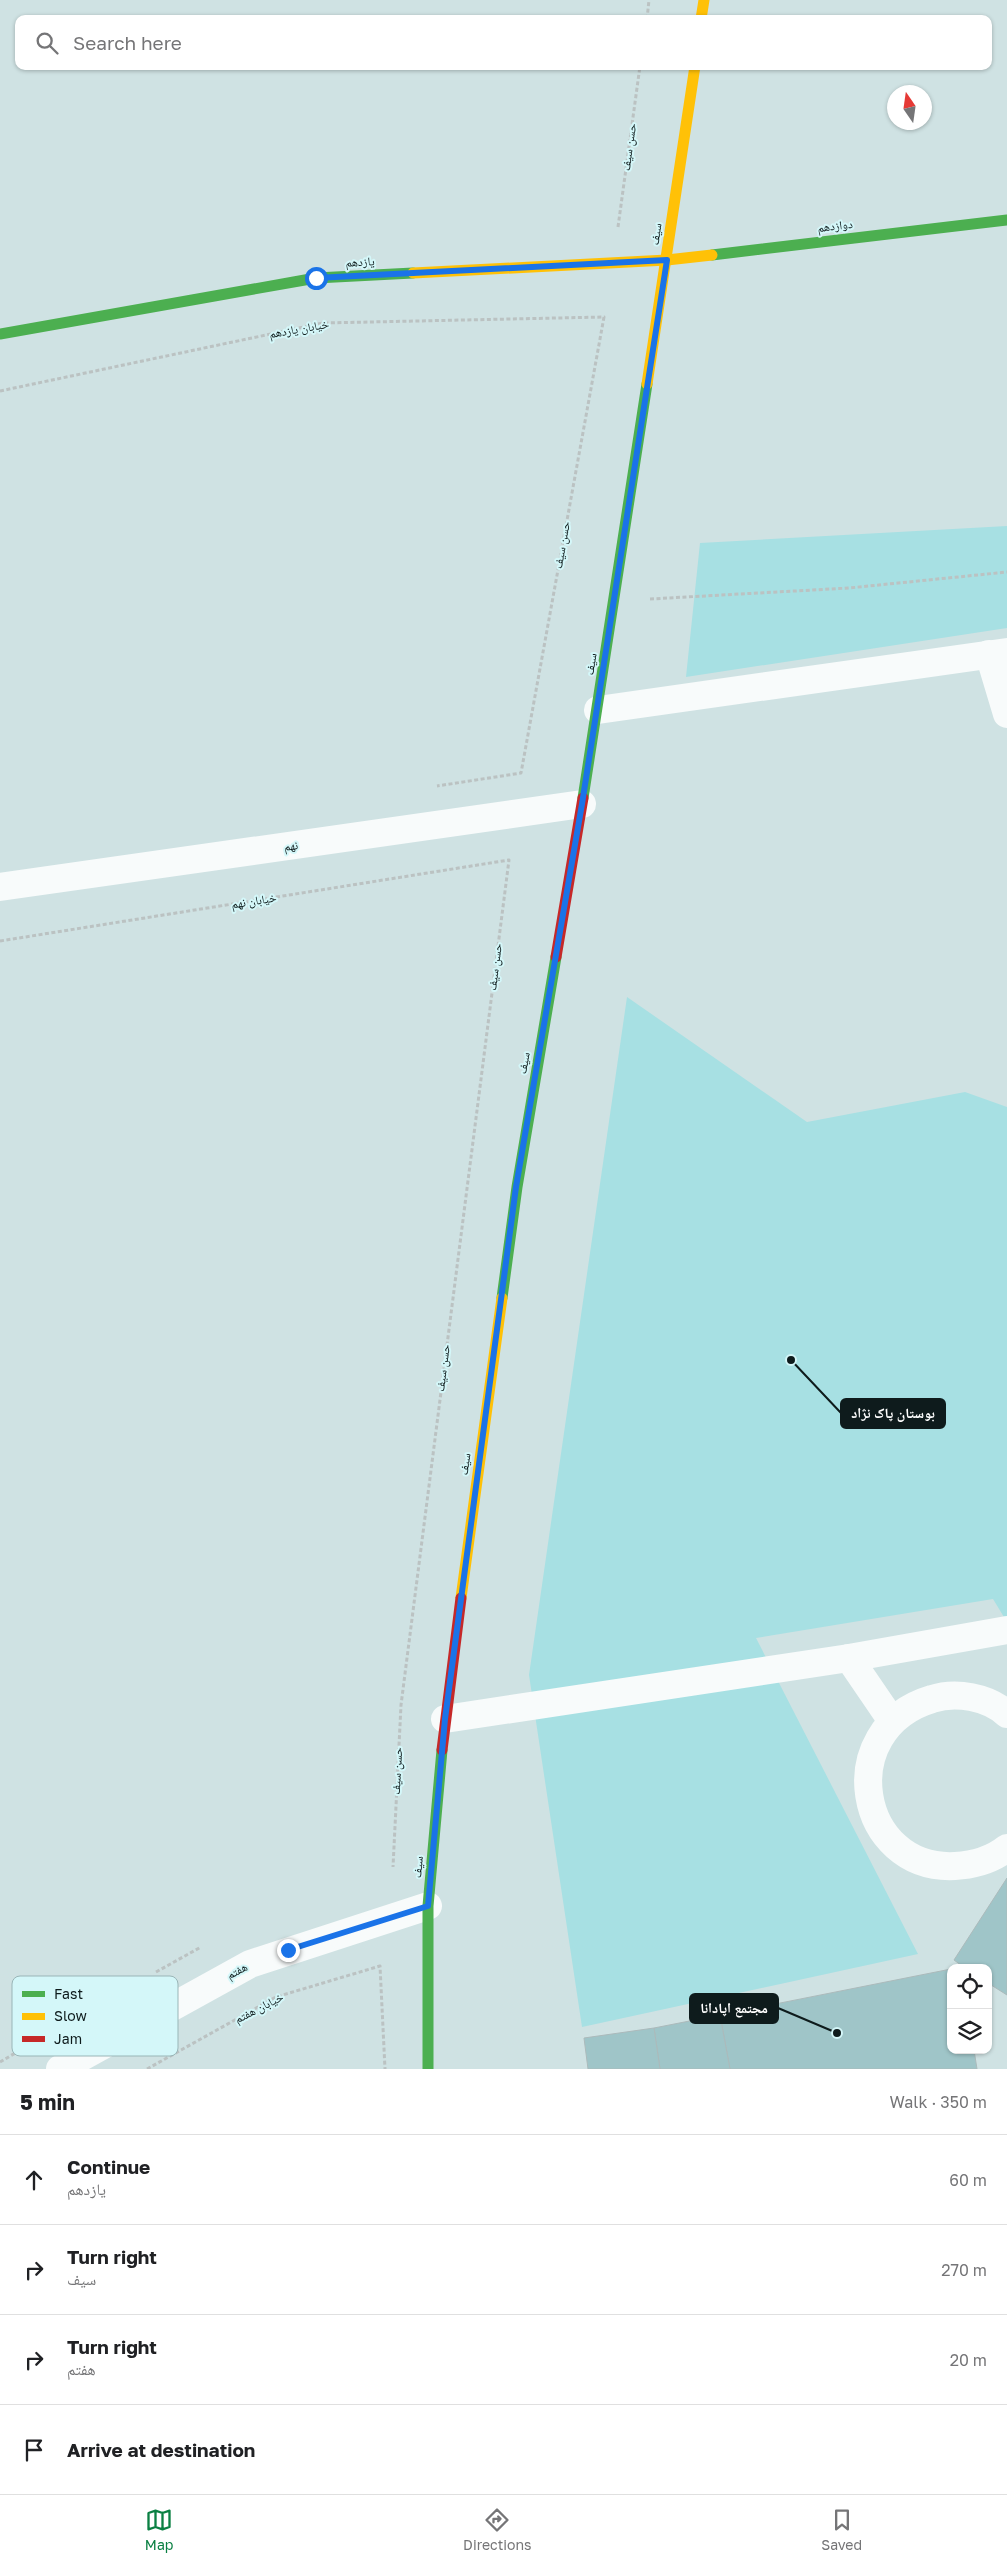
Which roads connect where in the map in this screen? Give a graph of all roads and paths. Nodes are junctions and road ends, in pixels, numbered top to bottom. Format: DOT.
graph roads {
  1 [pos="650,0"];
  2 [pos="704,0"];
  3 [pos="648,15"];
  4 [pos="702,15"];
  5 [pos="639,70"];
  6 [pos="693,70"];
  7 [pos="1007,220"];
  8 [pos="618,228"];
  9 [pos="667,260"];
  10 [pos="604,317"];
  11 [pos="0,334"];
  12 [pos="0,391"];
  13 [pos="1007,572"];
  14 [pos="614,600"];
  15 [pos="998,653"];
  16 [pos="598,710"];
  17 [pos="1007,714"];
  18 [pos="521,773"];
  19 [pos="582,804"];
  20 [pos="509,860"];
  21 [pos="0,887"];
  22 [pos="0,941"];
  23 [pos="1007,1630"];
  24 [pos="848,1658"];
  25 [pos="1007,1714"];
  26 [pos="445,1719"];
  27 [pos="892,1721"];
  28 [pos="1007,1848"];
  29 [pos="393,1868"];
  30 [pos="428,1906"];
  31 [pos="178,2004"];
  32 [pos="178,2052"];
  33 [pos="84,2056"];
  34 [pos="170,2056"];
  35 [pos="60,2069"];
  36 [pos="147,2069"];
  37 [pos="384,2069"];
  38 [pos="428,2069"];
  1 -- 3 [label="path"];
  2 -- 4 [label="street"];
  5 -- 8 [label="path, حسن سیف"];
  6 -- 9 [label="street, سیف"];
  7 -- 9 [label="street, دوازدهم"];
  9 -- 11 [label="street, یازدهم"];
  9 -- 14 [label="street, سیف"];
  10 -- 12 [label="path, خیابان یازدهم"];
  10 -- 18 [label="path, حسن سیف"];
  13 -- 14 [label="path"];
  14 -- 16 [label="street, سیف"];
  15 -- 16 [label="street"];
  15 -- 17 [label="street"];
  16 -- 19 [label="street, سیف"];
  19 -- 21 [label="street, نهم"];
  19 -- 26 [label="street, سیف"];
  20 -- 22 [label="path, خیابان نهم"];
  20 -- 29 [label="path, حسن سیف"];
  23 -- 24 [label="street"];
  24 -- 26 [label="street"];
  24 -- 27 [label="street"];
  25 -- 27 [label="street"];
  26 -- 30 [label="street, سیف"];
  27 -- 28 [label="street"];
  30 -- 31 [label="street, هفتم"];
  30 -- 38 [label="street, سیف"];
  32 -- 37 [label="path, خیابان هفتم"];
  33 -- 35 [label="street, هفتم"];
  34 -- 36 [label="path, خیابان هفتم"];
}
